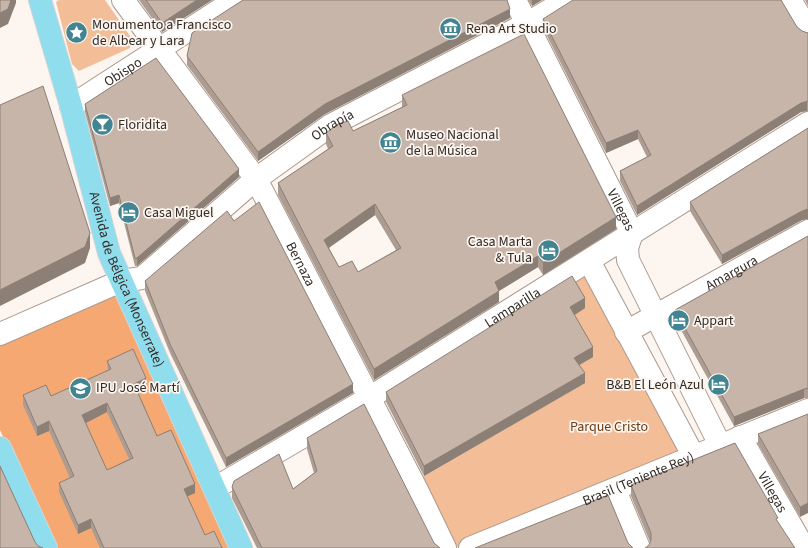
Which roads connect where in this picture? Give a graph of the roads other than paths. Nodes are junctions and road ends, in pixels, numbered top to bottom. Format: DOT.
graph roads {
  1 [pos="40,0"];
  2 [pos="123,0"];
  3 [pos="235,0"];
  4 [pos="515,0"];
  5 [pos="567,0"];
  6 [pos="790,0"];
  7 [pos="526,24"];
  8 [pos="808,30"];
  9 [pos="160,50"];
  10 [pos="71,106"];
  11 [pos="808,123"];
  12 [pos="256,179"];
  13 [pos="808,231"];
  14 [pos="632,233"];
  15 [pos="585,263"];
  16 [pos="121,281"];
  17 [pos="656,316"];
  18 [pos="626,332"];
  19 [pos="0,334"];
  20 [pos="369,398"];
  21 [pos="808,410"];
  22 [pos="740,437"];
  23 [pos="720,445"];
  24 [pos="0,448"];
  25 [pos="693,456"];
  26 [pos="215,488"];
  27 [pos="615,490"];
  28 [pos="46,548"];
  29 [pos="241,548"];
  30 [pos="445,548"];
  31 [pos="470,548"];
  32 [pos="639,548"];
  33 [pos="804,548"];
  1 -- 10 [label="main road, Avenida de Bélgica (Monserrate)"];
  2 -- 9 [label="street, Bernaza"];
  3 -- 9 [label="street, Obispo"];
  4 -- 7 [label="street, Villegas"];
  5 -- 7 [label="street, Obrapía"];
  6 -- 8 [label="street"];
  7 -- 12 [label="street, Obrapía"];
  7 -- 14 [label="street, Villegas"];
  9 -- 10 [label="street, Obispo"];
  9 -- 12 [label="street, Bernaza"];
  10 -- 16 [label="main road, Avenida de Bélgica (Monserrate)"];
  11 -- 14 [label="street, Lamparilla"];
  12 -- 16 [label="street, Obrapía"];
  12 -- 20 [label="street, Bernaza"];
  13 -- 17 [label="street, Amargura"];
  14 -- 15 [label="street, Lamparilla"];
  14 -- 17 [label="street, Villegas"];
  15 -- 18 [label="street"];
  15 -- 20 [label="street, Lamparilla"];
  16 -- 19 [label="street, Obrapía"];
  16 -- 26 [label="main road, Avenida de Bélgica (Monserrate)"];
  17 -- 18 [label="street, Amargura"];
  17 -- 23 [label="street, Villegas"];
  18 -- 25 [label="street"];
  20 -- 26 [label="street, Lamparilla"];
  20 -- 30 [label="street, Bernaza"];
  21 -- 22 [label="street, Brasil (Teniente Rey)"];
  22 -- 23 [label="street, Brasil (Teniente Rey)"];
  22 -- 33 [label="street, Villegas"];
  23 -- 25 [label="street, Brasil (Teniente Rey)"];
  24 -- 28 [label="main road"];
  25 -- 27 [label="street, Brasil (Teniente Rey)"];
  26 -- 29 [label="main road, Avenida de Bélgica (Monserrate)"];
  27 -- 31 [label="street, Brasil (Teniente Rey)"];
  27 -- 32 [label="street"];
}
